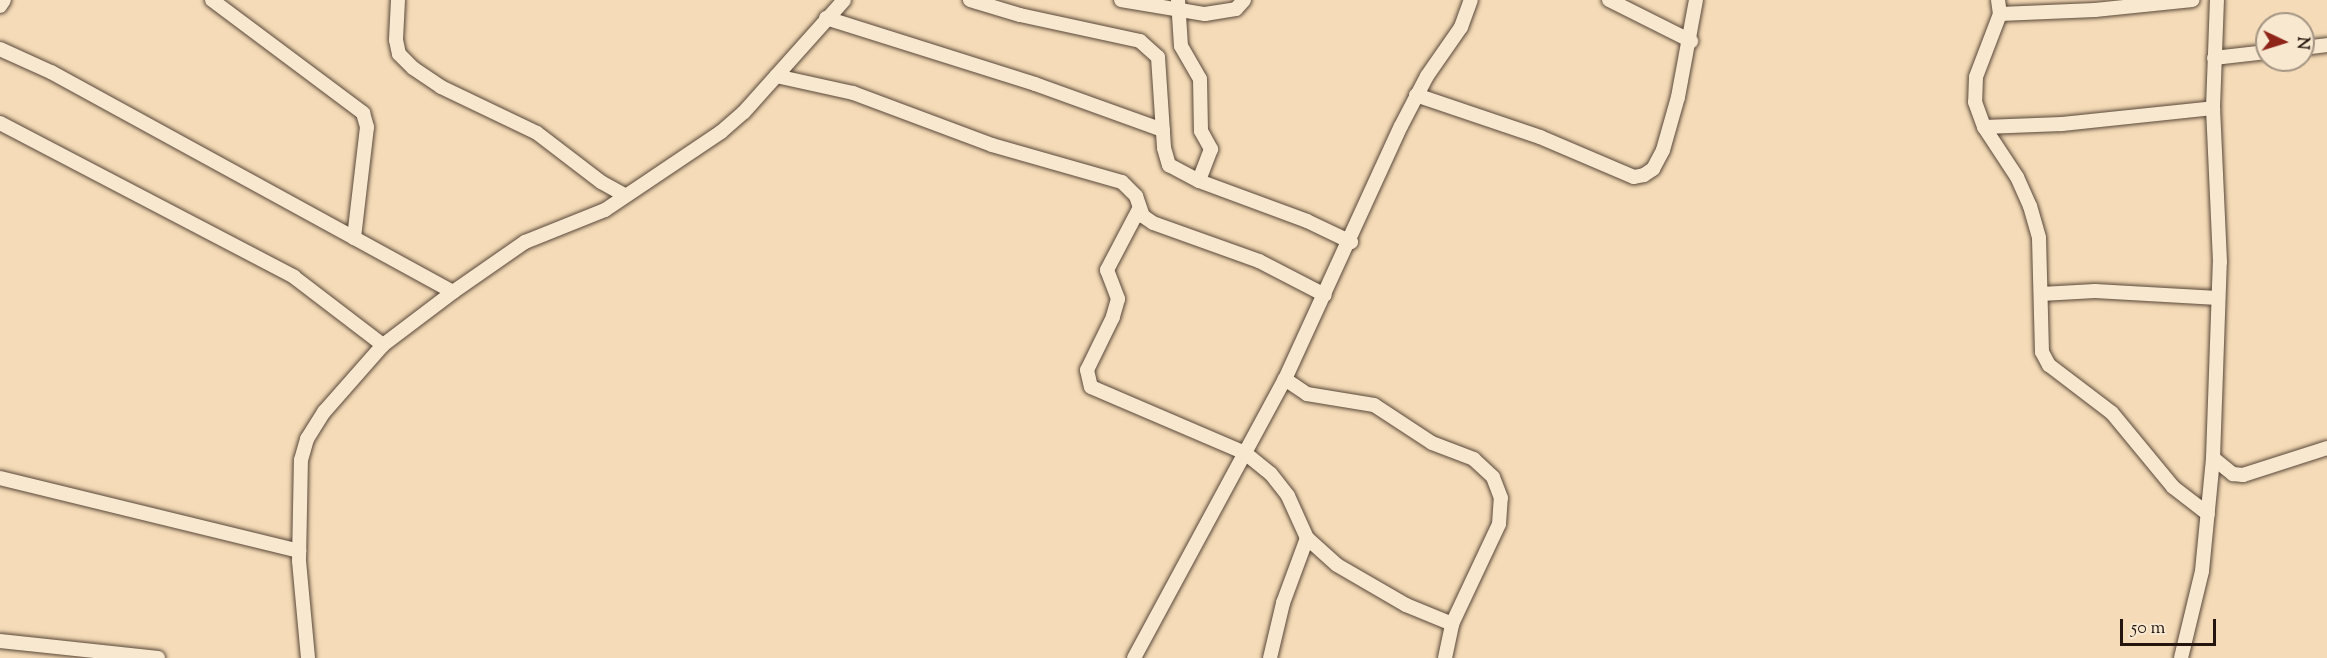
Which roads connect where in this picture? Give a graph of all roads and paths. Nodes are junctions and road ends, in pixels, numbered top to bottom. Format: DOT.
graph roads {
  1 [pos="4,0"];
  2 [pos="212,0"];
  3 [pos="398,0"];
  4 [pos="844,0"];
  5 [pos="970,0"];
  6 [pos="1121,0"];
  7 [pos="1244,0"];
  8 [pos="1471,0"];
  9 [pos="1609,0"];
  10 [pos="1696,0"];
  11 [pos="1998,0"];
  12 [pos="2192,0"];
  13 [pos="2217,0"];
  14 [pos="1178,5"];
  15 [pos="0,6"];
  16 [pos="2000,14"];
  17 [pos="826,18"];
  18 [pos="1691,41"];
  19 [pos="0,49"];
  20 [pos="2255,53"];
  21 [pos="2214,58"];
  22 [pos="776,76"];
  23 [pos="1416,95"];
  24 [pos="2213,108"];
  25 [pos="0,123"];
  26 [pos="1984,127"];
  27 [pos="1163,130"];
  28 [pos="1199,181"];
  29 [pos="624,195"];
  30 [pos="1139,209"];
  31 [pos="354,238"];
  32 [pos="1351,242"];
  33 [pos="453,292"];
  34 [pos="2041,294"];
  35 [pos="1325,295"];
  36 [pos="2218,298"];
  37 [pos="383,345"];
  38 [pos="1286,379"];
  39 [pos="2327,448"];
  40 [pos="1245,453"];
  41 [pos="2213,458"];
  42 [pos="0,478"];
  43 [pos="2208,514"];
  44 [pos="1307,538"];
  45 [pos="299,551"];
  46 [pos="1452,624"];
  47 [pos="0,641"];
  48 [pos="158,658"];
  49 [pos="308,658"];
  50 [pos="1134,658"];
  51 [pos="1270,658"];
  52 [pos="1445,658"];
  53 [pos="2181,658"];
  1 -- 15 [label="street"];
  2 -- 31 [label="street"];
  3 -- 29 [label="street"];
  4 -- 17 [label="street"];
  5 -- 27 [label="street"];
  6 -- 14 [label="street"];
  7 -- 14 [label="street"];
  8 -- 23 [label="street"];
  9 -- 18 [label="street"];
  10 -- 18 [label="street"];
  11 -- 16 [label="street"];
  12 -- 16 [label="street"];
  13 -- 21 [label="street"];
  14 -- 28 [label="street"];
  16 -- 26 [label="street"];
  17 -- 22 [label="street"];
  17 -- 27 [label="street"];
  18 -- 23 [label="street"];
  19 -- 31 [label="street"];
  20 -- 21 [label="street"];
  21 -- 24 [label="street"];
  22 -- 29 [label="street"];
  22 -- 30 [label="street"];
  23 -- 32 [label="street"];
  24 -- 26 [label="street"];
  24 -- 36 [label="street"];
  25 -- 37 [label="street"];
  26 -- 34 [label="street"];
  27 -- 28 [label="street"];
  28 -- 32 [label="street"];
  29 -- 33 [label="street"];
  30 -- 35 [label="street"];
  30 -- 40 [label="street"];
  31 -- 33 [label="street"];
  32 -- 35 [label="street"];
  33 -- 37 [label="street"];
  34 -- 36 [label="street"];
  34 -- 43 [label="street"];
  35 -- 38 [label="street"];
  36 -- 41 [label="street"];
  37 -- 45 [label="street"];
  38 -- 40 [label="street"];
  38 -- 46 [label="street"];
  39 -- 41 [label="street"];
  40 -- 44 [label="street"];
  40 -- 50 [label="street"];
  41 -- 43 [label="street"];
  42 -- 45 [label="street"];
  43 -- 53 [label="street"];
  44 -- 46 [label="street"];
  44 -- 51 [label="street"];
  45 -- 49 [label="street"];
  46 -- 52 [label="street"];
  47 -- 48 [label="street"];
}
